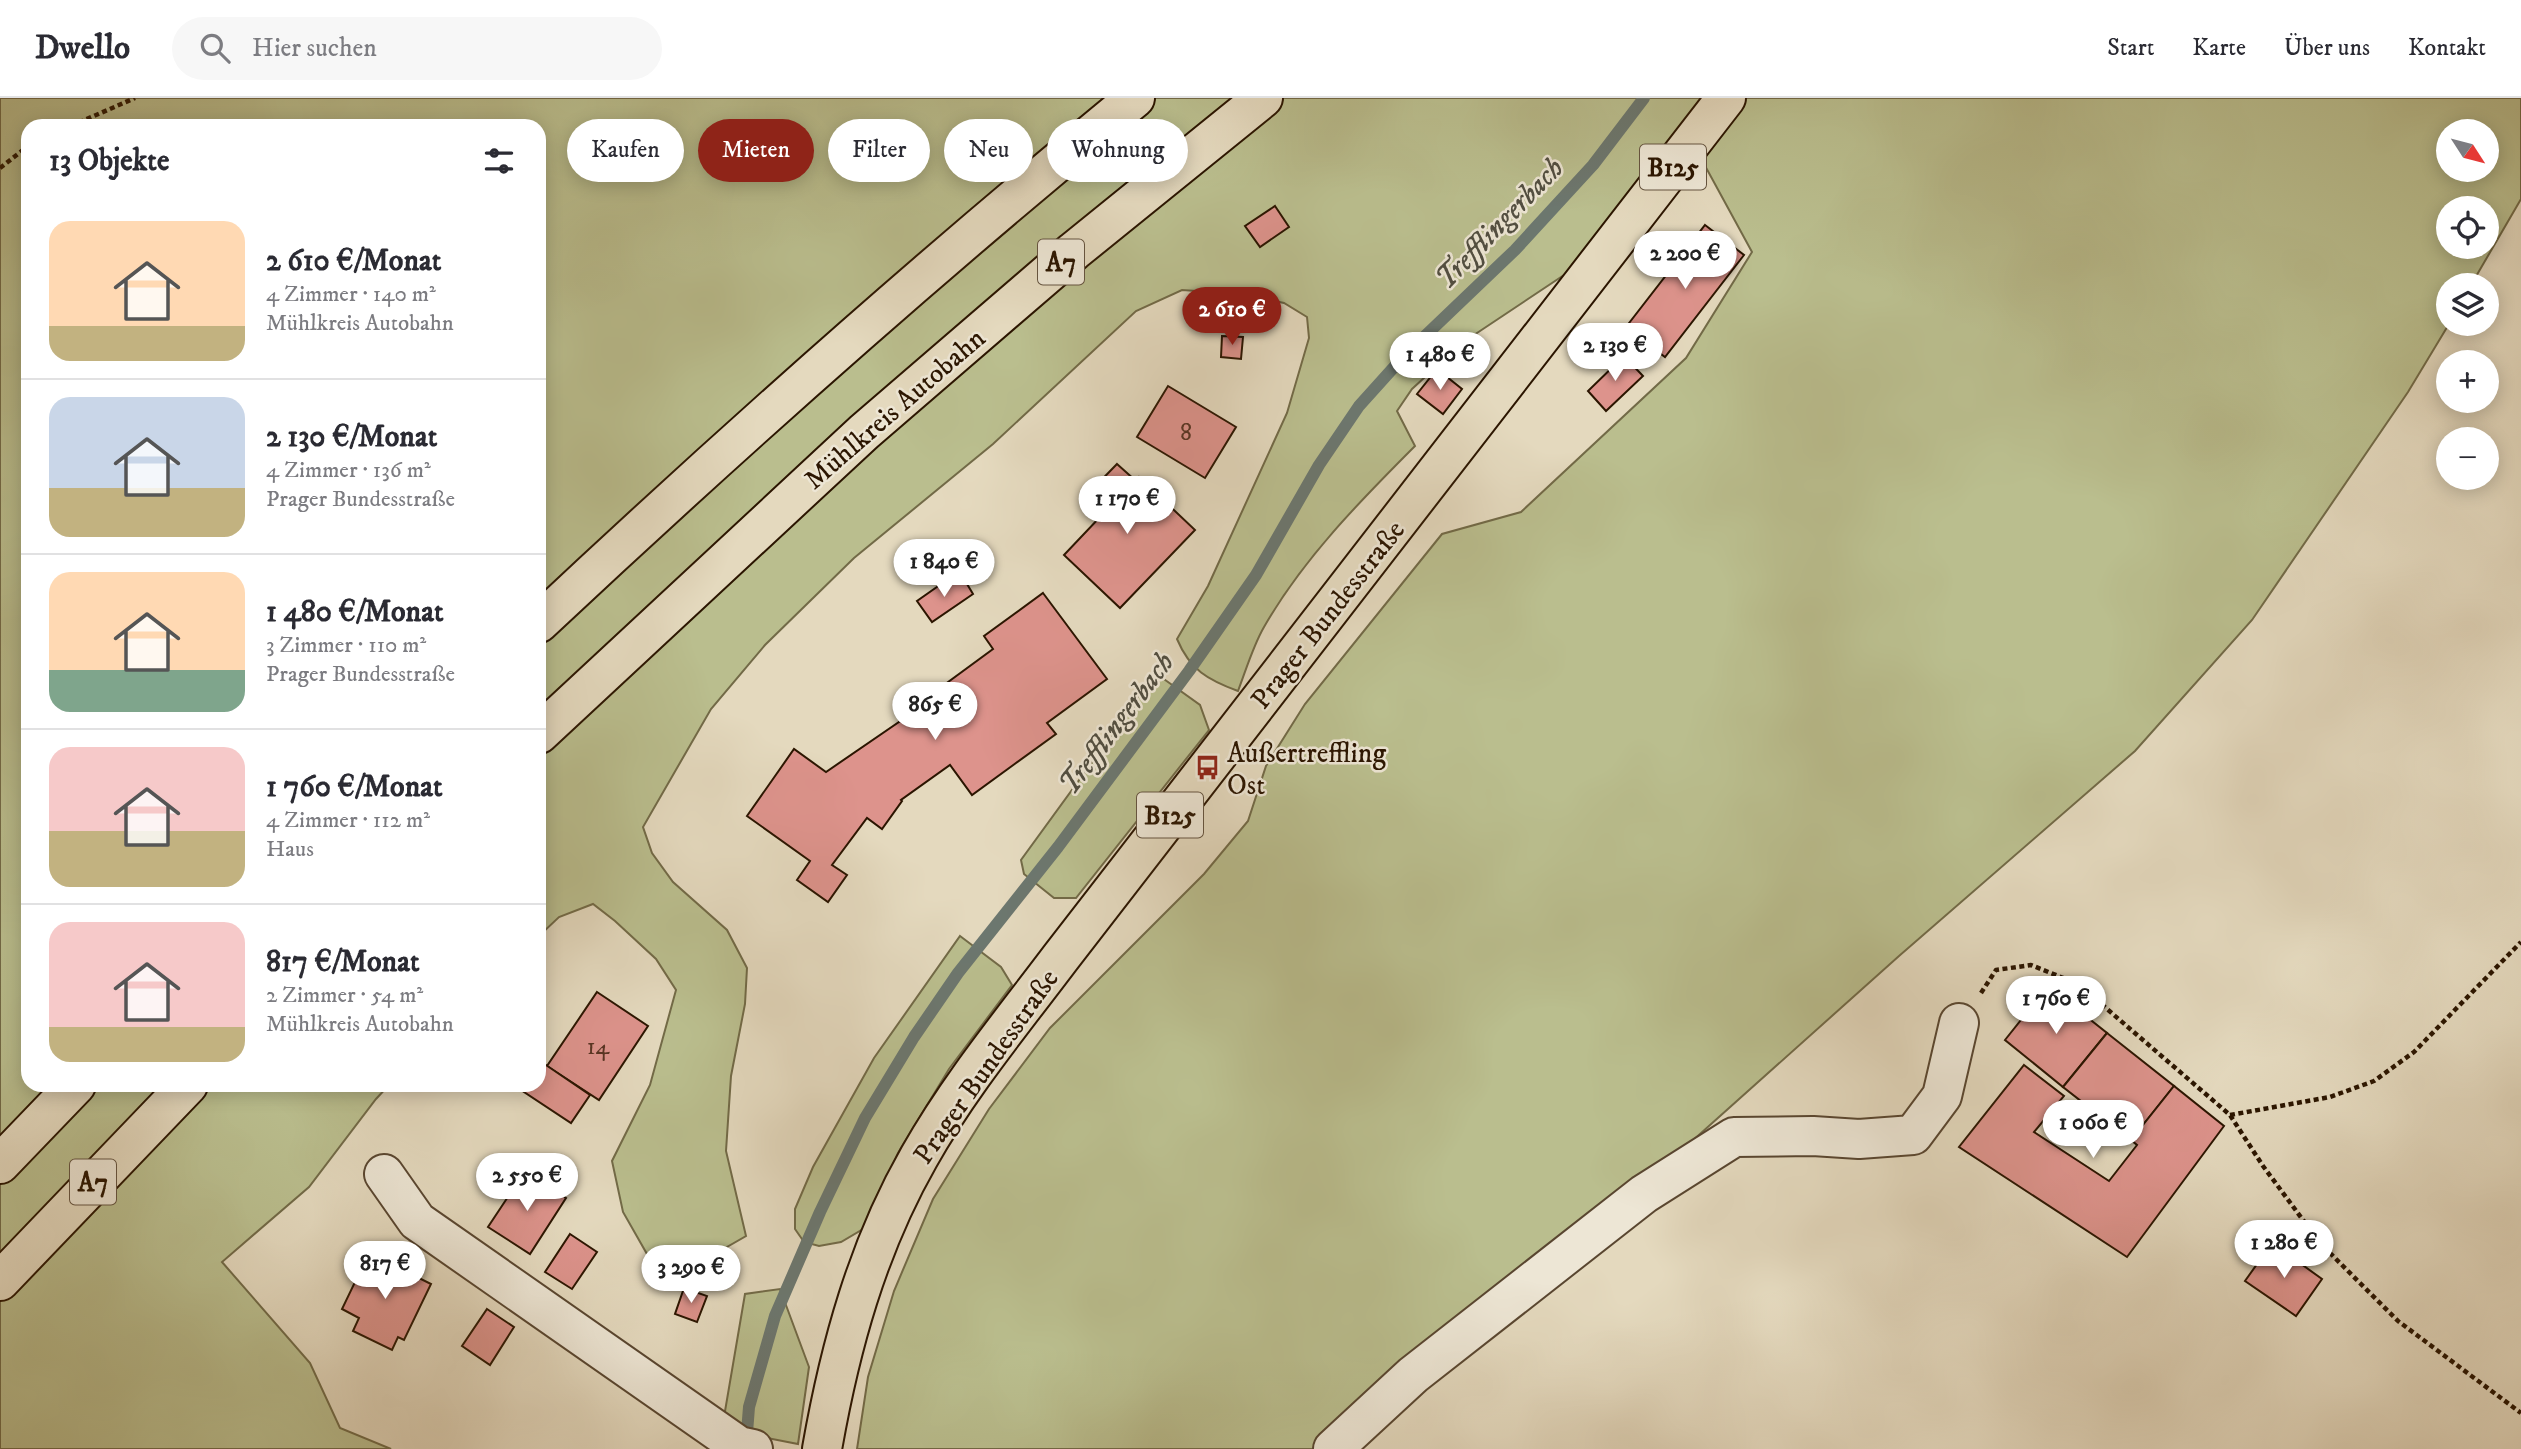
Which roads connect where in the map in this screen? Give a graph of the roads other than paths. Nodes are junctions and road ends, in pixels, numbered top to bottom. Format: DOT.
graph roads {
  1 [pos="1135,98"];
  2 [pos="1264,98"];
  3 [pos="1726,98"];
  4 [pos="546,616"];
  5 [pos="546,727"];
  6 [pos="1959,1023"];
  7 [pos="69,1092"];
  8 [pos="181,1092"];
  9 [pos="0,1164"];
  10 [pos="384,1174"];
  11 [pos="0,1281"];
  12 [pos="746,1447"];
  13 [pos="822,1449"];
  14 [pos="1333,1449"];
  1 -- 4 [label="main road"];
  2 -- 5 [label="main road, Mühlkreis Autobahn / A7"];
  3 -- 13 [label="main road, Prager Bundesstraße / B125"];
  6 -- 14 [label="street"];
  7 -- 9 [label="main road"];
  8 -- 11 [label="main road, A7"];
  10 -- 12 [label="street"];
}
